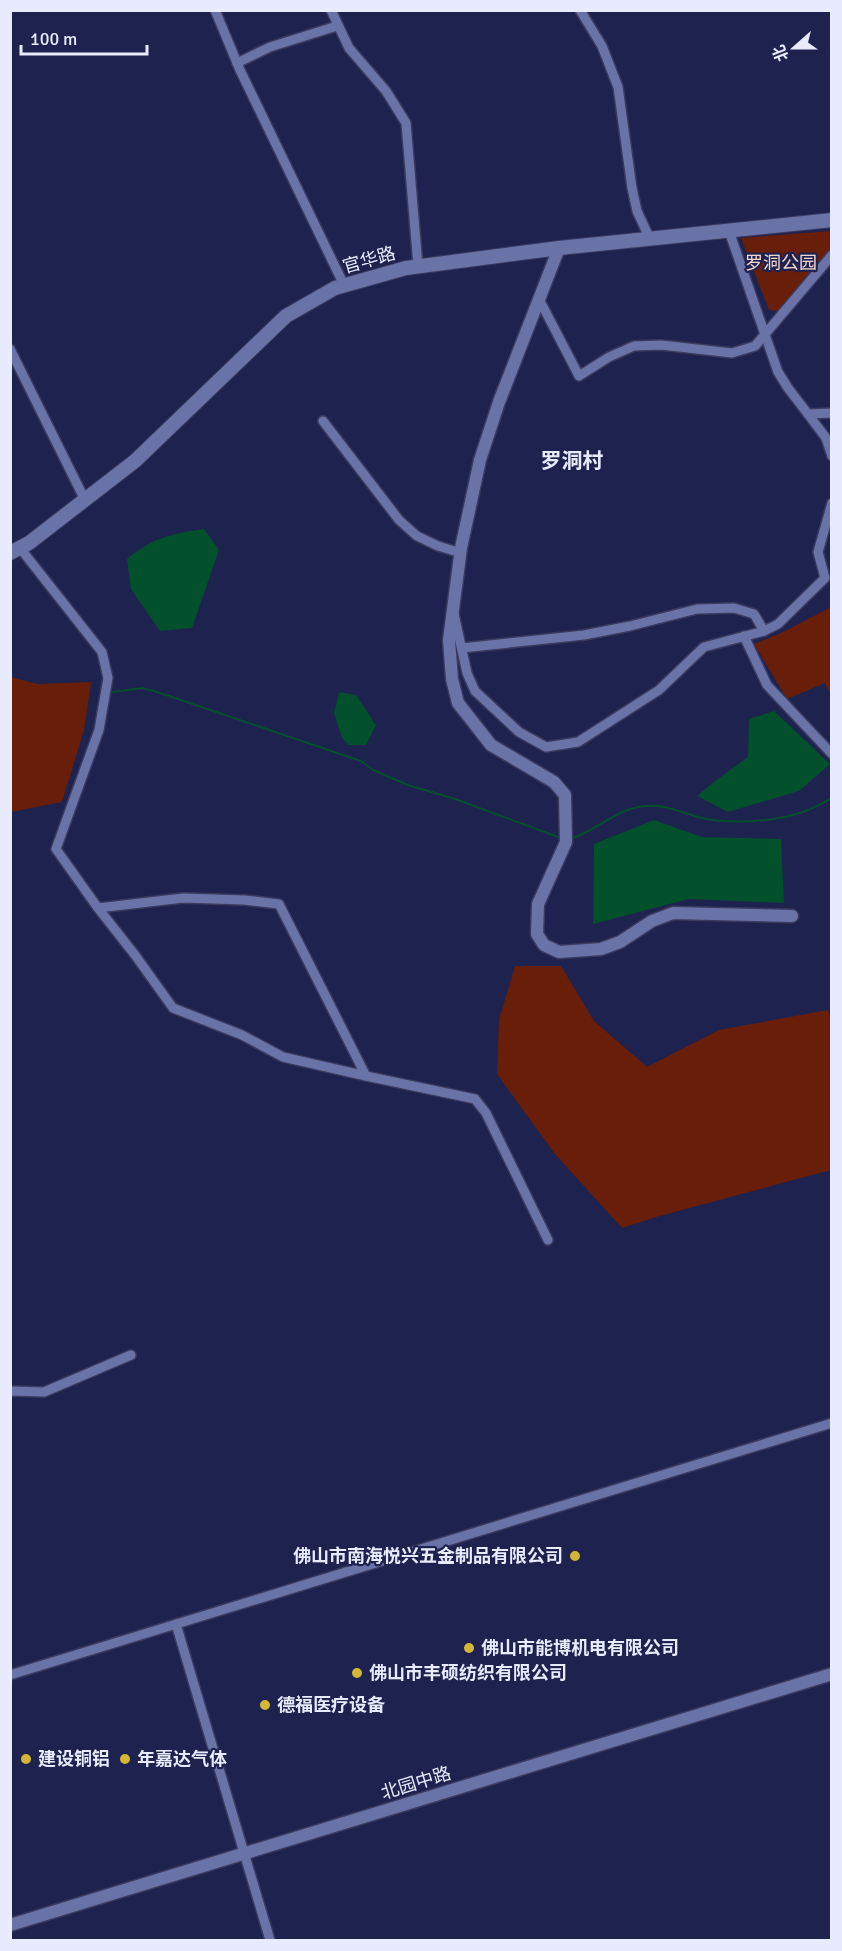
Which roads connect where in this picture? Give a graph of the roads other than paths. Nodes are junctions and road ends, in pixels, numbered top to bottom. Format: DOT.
graph roads {
  1 [pos="214,10"];
  2 [pos="331,10"];
  3 [pos="580,10"];
  4 [pos="337,26"];
  5 [pos="237,63"];
  6 [pos="831,220"];
  7 [pos="729,231"];
  8 [pos="650,238"];
  9 [pos="559,248"];
  10 [pos="831,255"];
  11 [pos="418,266"];
  12 [pos="344,285"];
  13 [pos="540,299"];
  14 [pos="765,333"];
  15 [pos="10,349"];
  16 [pos="831,413"];
  17 [pos="808,414"];
  18 [pos="323,421"];
  19 [pos="831,456"];
  20 [pos="85,500"];
  21 [pos="831,503"];
  22 [pos="15,550"];
  23 [pos="461,553"];
  24 [pos="453,608"];
  25 [pos="764,631"];
  26 [pos="744,636"];
  27 [pos="462,648"];
  28 [pos="831,754"];
  29 [pos="98,908"];
  30 [pos="792,916"];
  31 [pos="366,1076"];
  32 [pos="548,1240"];
  33 [pos="131,1355"];
  34 [pos="10,1391"];
  35 [pos="831,1423"];
  36 [pos="176,1624"];
  37 [pos="831,1665"];
  38 [pos="831,1674"];
  39 [pos="10,1675"];
  40 [pos="245,1850"];
  41 [pos="10,1916"];
  42 [pos="10,1925"];
  43 [pos="270,1941"];
  1 -- 5 [label="street"];
  2 -- 4 [label="street"];
  3 -- 8 [label="street"];
  4 -- 5 [label="street"];
  4 -- 11 [label="street"];
  5 -- 12 [label="street"];
  6 -- 7 [label="main road, 官华路"];
  7 -- 8 [label="main road, 官华路"];
  7 -- 14 [label="street"];
  8 -- 9 [label="main road, 官华路"];
  9 -- 11 [label="main road, 官华路"];
  9 -- 13 [label="street"];
  10 -- 14 [label="street"];
  11 -- 12 [label="main road, 官华路"];
  12 -- 20 [label="main road, 官华路"];
  13 -- 14 [label="street"];
  13 -- 23 [label="street"];
  14 -- 17 [label="street"];
  15 -- 20 [label="street"];
  16 -- 17 [label="street"];
  17 -- 19 [label="street"];
  18 -- 23 [label="street"];
  20 -- 22 [label="main road, 官华路"];
  21 -- 25 [label="street"];
  22 -- 29 [label="street"];
  23 -- 24 [label="street"];
  24 -- 27 [label="street"];
  24 -- 30 [label="street"];
  25 -- 26 [label="street"];
  25 -- 27 [label="street"];
  26 -- 27 [label="street"];
  26 -- 28 [label="street"];
  29 -- 31 [label="street"];
  29 -- 31 [label="street"];
  31 -- 32 [label="street"];
  33 -- 34 [label="street"];
  35 -- 36 [label="street"];
  36 -- 39 [label="street"];
  36 -- 40 [label="street"];
  37 -- 40 [label="street, 北园中路"];
  38 -- 40 [label="street, 北园中路"];
  40 -- 41 [label="street, 北园中路"];
  40 -- 42 [label="street, 北园中路"];
  40 -- 43 [label="street"];
}
